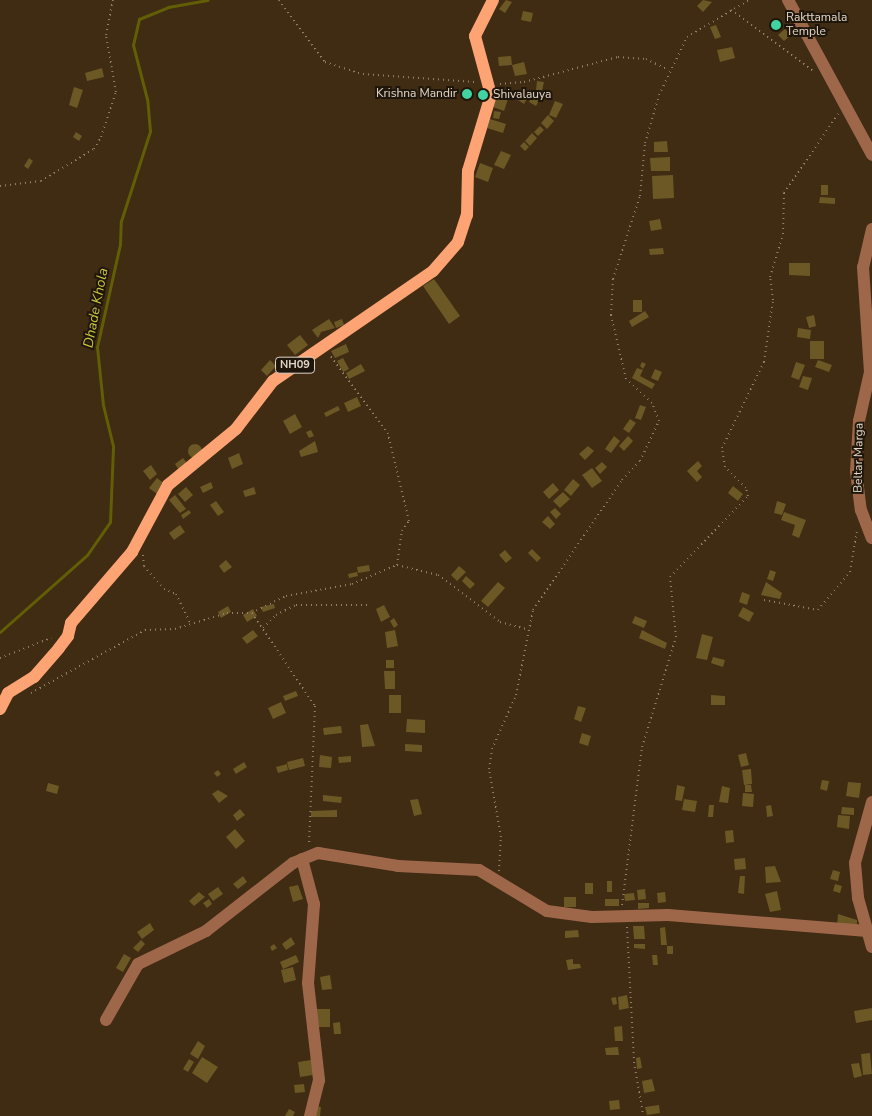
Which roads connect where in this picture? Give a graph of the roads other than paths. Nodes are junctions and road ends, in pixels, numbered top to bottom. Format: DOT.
graph roads {
  1 [pos="493,0"];
  2 [pos="788,0"];
  3 [pos="872,155"];
  4 [pos="872,229"];
  5 [pos="872,538"];
  6 [pos="0,709"];
  7 [pos="872,802"];
  8 [pos="306,858"];
  9 [pos="867,931"];
  10 [pos="872,947"];
  11 [pos="106,1020"];
  12 [pos="310,1116"];
  1 -- 6 [label="main road, NH09"];
  2 -- 3 [label="street"];
  4 -- 5 [label="street, Beltar Marga"];
  7 -- 9 [label="street"];
  8 -- 9 [label="street"];
  8 -- 11 [label="street"];
  8 -- 12 [label="street"];
  9 -- 10 [label="street"];
}
